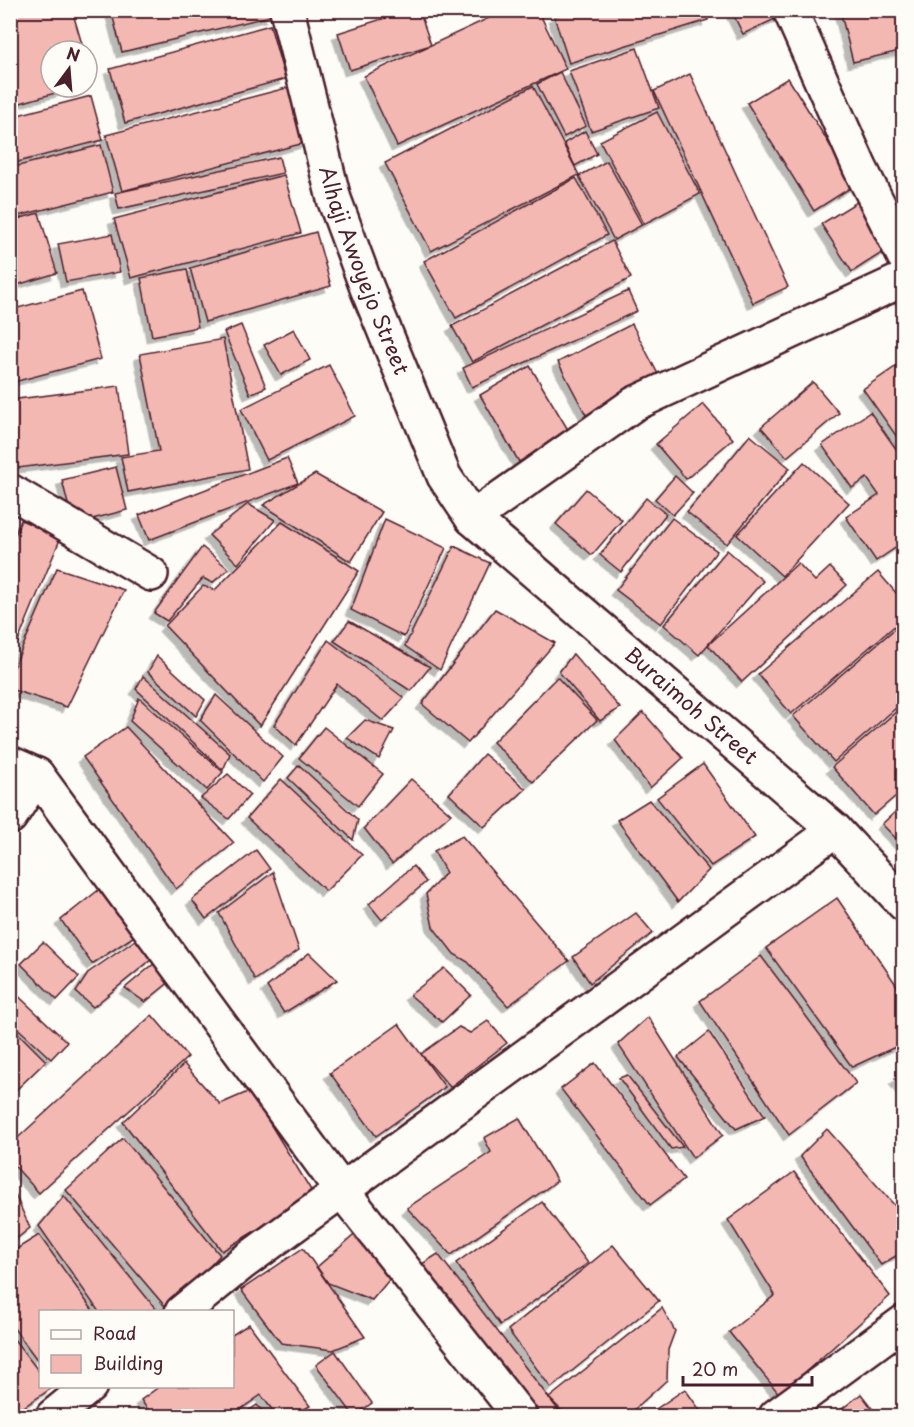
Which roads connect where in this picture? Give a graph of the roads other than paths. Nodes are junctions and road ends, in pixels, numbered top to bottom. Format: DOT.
graph roads {
  1 [pos="287,10"];
  2 [pos="790,10"];
  3 [pos="903,256"];
  4 [pos="903,279"];
  5 [pos="10,491"];
  6 [pos="472,518"];
  7 [pos="150,574"];
  8 [pos="24,769"];
  9 [pos="10,817"];
  10 [pos="835,830"];
  11 [pos="903,904"];
  12 [pos="343,1192"];
  13 [pos="183,1310"];
  14 [pos="903,1322"];
  15 [pos="88,1388"];
  16 [pos="53,1416"];
  17 [pos="520,1416"];
  18 [pos="776,1416"];
  1 -- 6 [label="street, Alhaji Awoyejo Street"];
  2 -- 3 [label="street"];
  4 -- 6 [label="street"];
  5 -- 7 [label="street"];
  6 -- 10 [label="street, Buraimoh Street"];
  8 -- 9 [label="street"];
  8 -- 12 [label="street"];
  10 -- 11 [label="street, Buraimoh Street"];
  10 -- 12 [label="street"];
  12 -- 13 [label="street"];
  12 -- 17 [label="street"];
  14 -- 18 [label="street"];
  15 -- 16 [label="street"];
}
